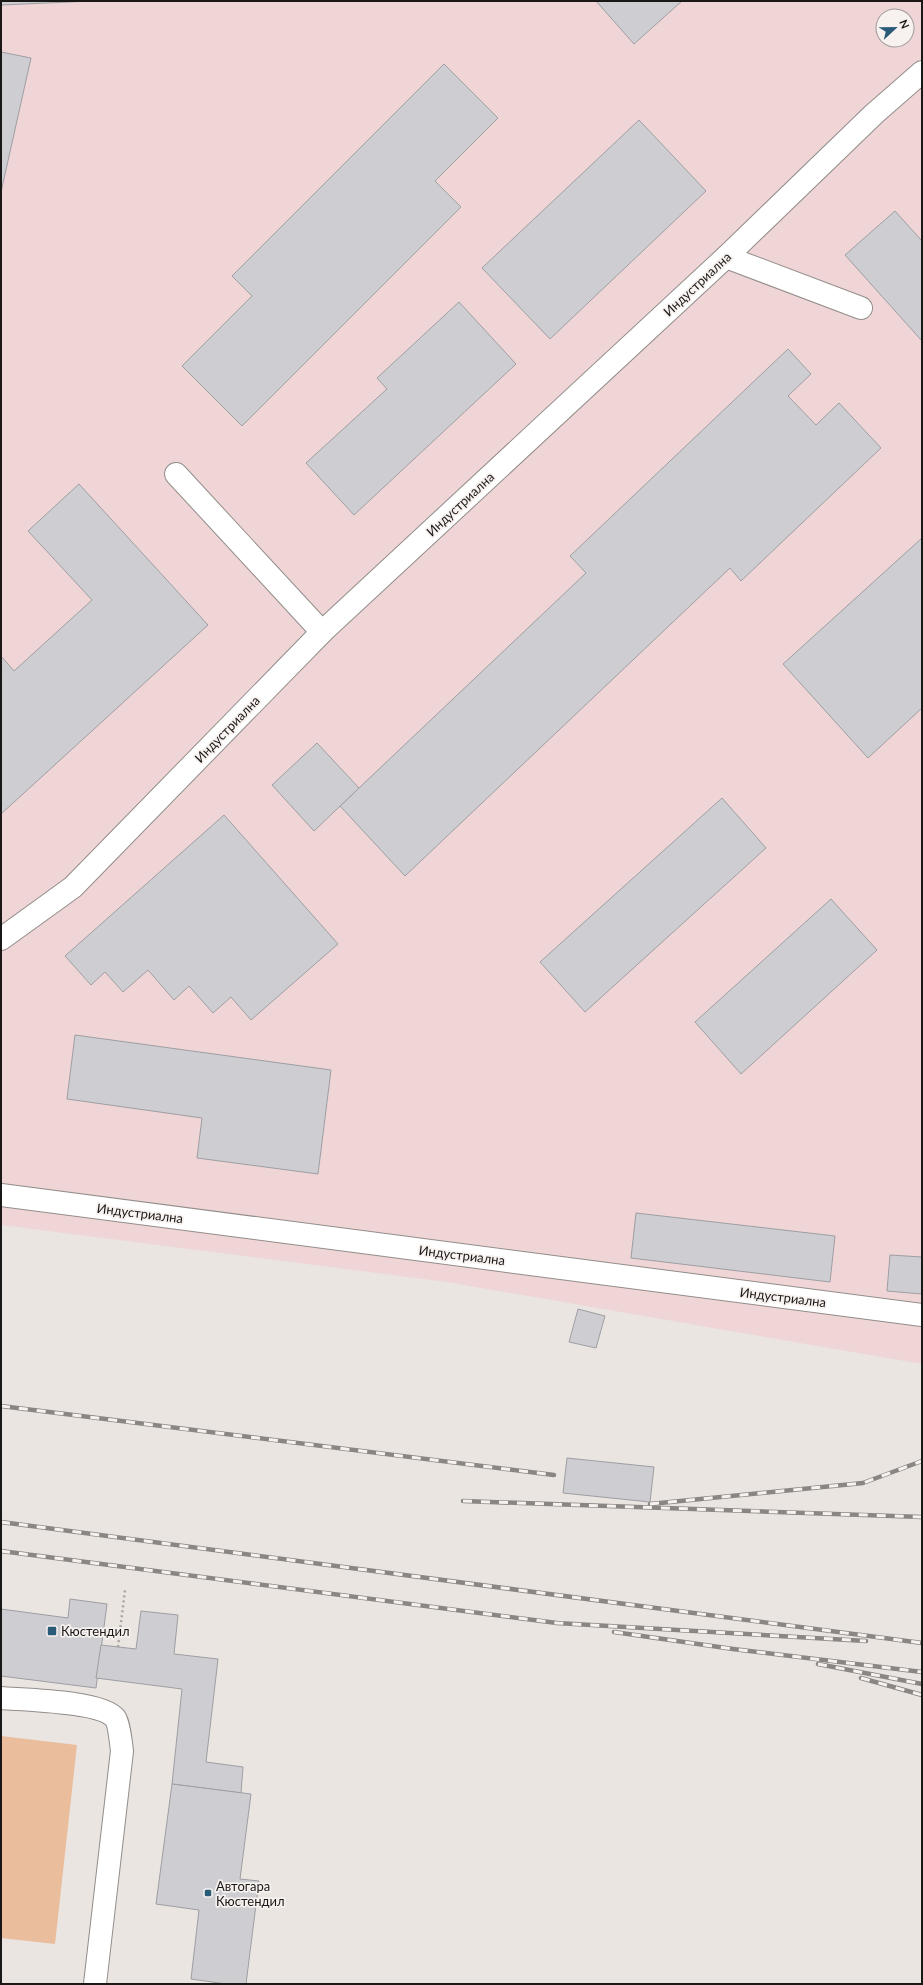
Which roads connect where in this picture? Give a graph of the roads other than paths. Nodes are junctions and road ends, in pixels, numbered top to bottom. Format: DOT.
graph roads {
  1 [pos="922,72"];
  2 [pos="726,257"];
  3 [pos="861,308"];
  4 [pos="176,474"];
  5 [pos="322,632"];
  6 [pos="1,939"];
  7 [pos="1,1195"];
  8 [pos="922,1316"];
  9 [pos="1,1698"];
  10 [pos="95,1984"];
  1 -- 2 [label="street, Индустриална"];
  2 -- 3 [label="street"];
  2 -- 5 [label="street, Индустриална"];
  4 -- 5 [label="street"];
  5 -- 6 [label="street, Индустриална"];
  7 -- 8 [label="street, Индустриална"];
  9 -- 10 [label="street"];
}
